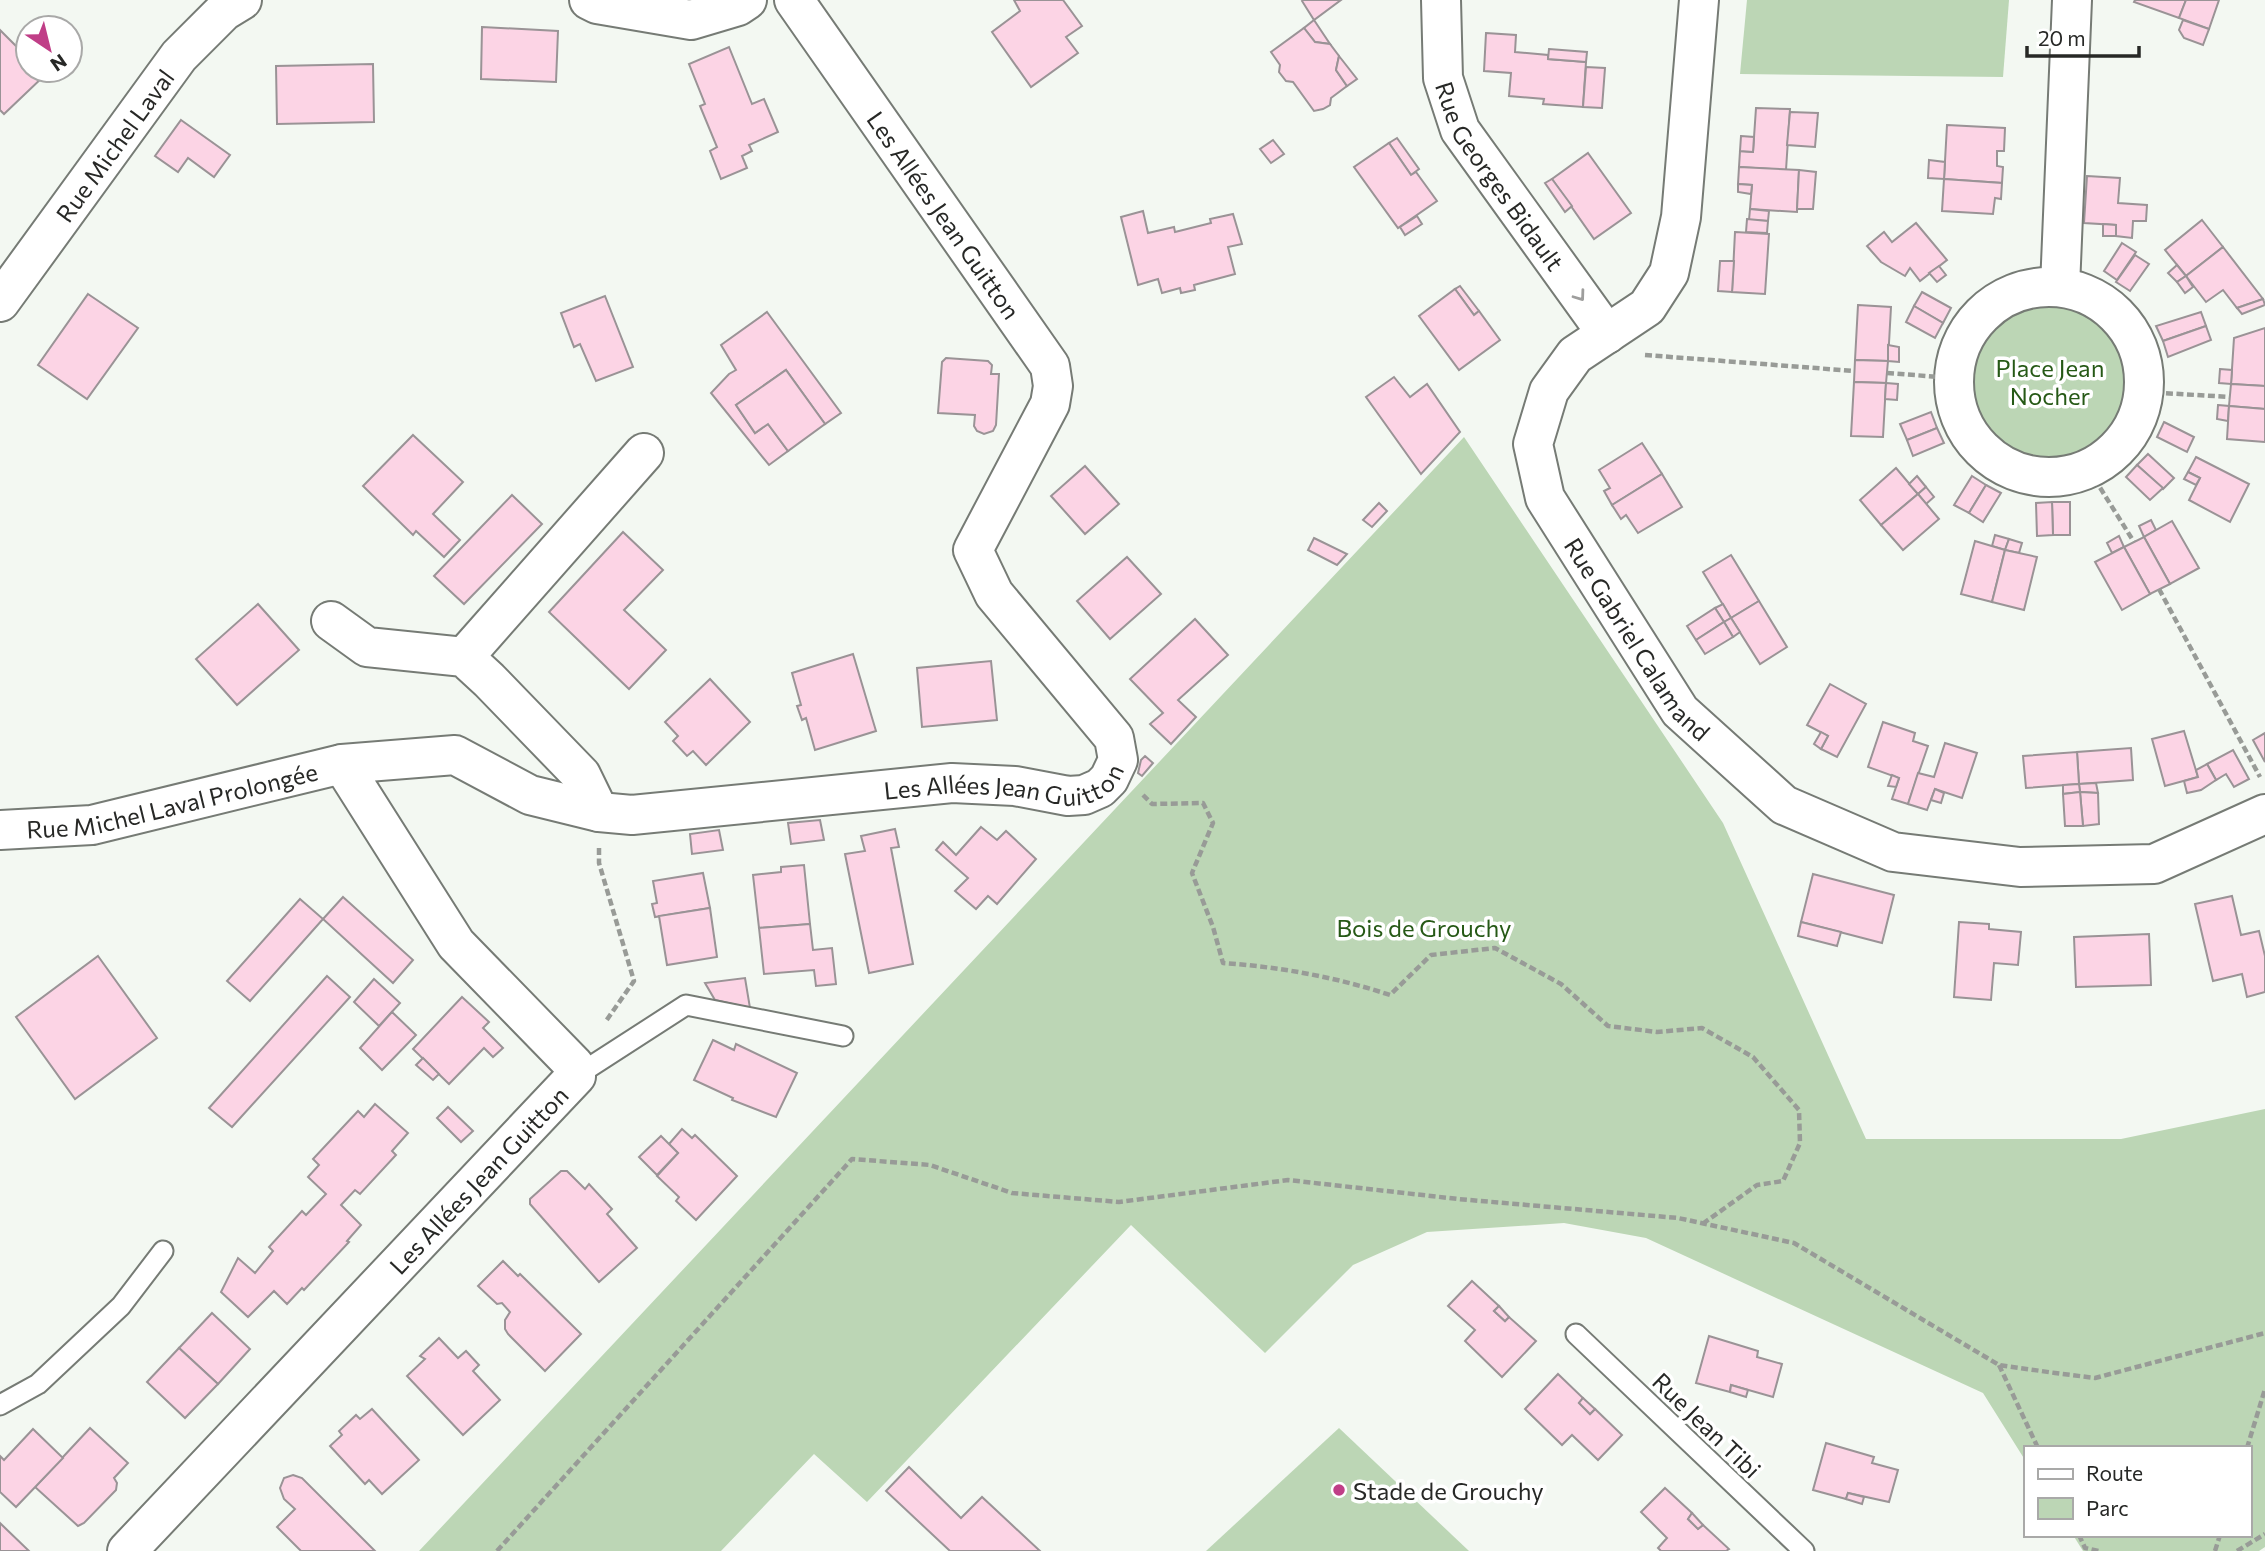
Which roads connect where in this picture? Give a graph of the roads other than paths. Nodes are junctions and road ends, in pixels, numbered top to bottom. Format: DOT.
graph roads {
  1 [pos="242,0"];
  2 [pos="589,0"];
  3 [pos="747,0"];
  4 [pos="794,0"];
  5 [pos="1441,0"];
  6 [pos="1699,0"];
  7 [pos="2072,0"];
  8 [pos="2060,287"];
  9 [pos="0,302"];
  10 [pos="1607,334"];
  11 [pos="644,453"];
  12 [pos="331,621"];
  13 [pos="464,657"];
  14 [pos="342,765"];
  15 [pos="599,813"];
  16 [pos="2265,814"];
  17 [pos="0,830"];
  18 [pos="843,1036"];
  19 [pos="575,1070"];
  20 [pos="163,1251"];
  21 [pos="1576,1334"];
  22 [pos="0,1405"];
  23 [pos="127,1551"];
  24 [pos="1804,1551"];
  1 -- 9 [label="street, Rue Michel Laval"];
  2 -- 3 [label="street"];
  4 -- 15 [label="street, Les Allées Jean Guitton"];
  5 -- 10 [label="street, Rue Georges Bidault, one-way"];
  6 -- 10 [label="street, Rue Gabriel Calamand"];
  7 -- 8 [label="street"];
  8 -- 8 [label="street"];
  10 -- 16 [label="street, Rue Gabriel Calamand"];
  11 -- 13 [label="street"];
  12 -- 13 [label="street"];
  13 -- 15 [label="street"];
  14 -- 15 [label="street, Les Allées Jean Guitton"];
  14 -- 17 [label="street, Rue Michel Laval Prolongée"];
  14 -- 19 [label="street, Les Allées Jean Guitton"];
  18 -- 19 [label="lane"];
  19 -- 23 [label="street, Les Allées Jean Guitton"];
  20 -- 22 [label="lane"];
  21 -- 24 [label="lane, Rue Jean Tibi"];
}
